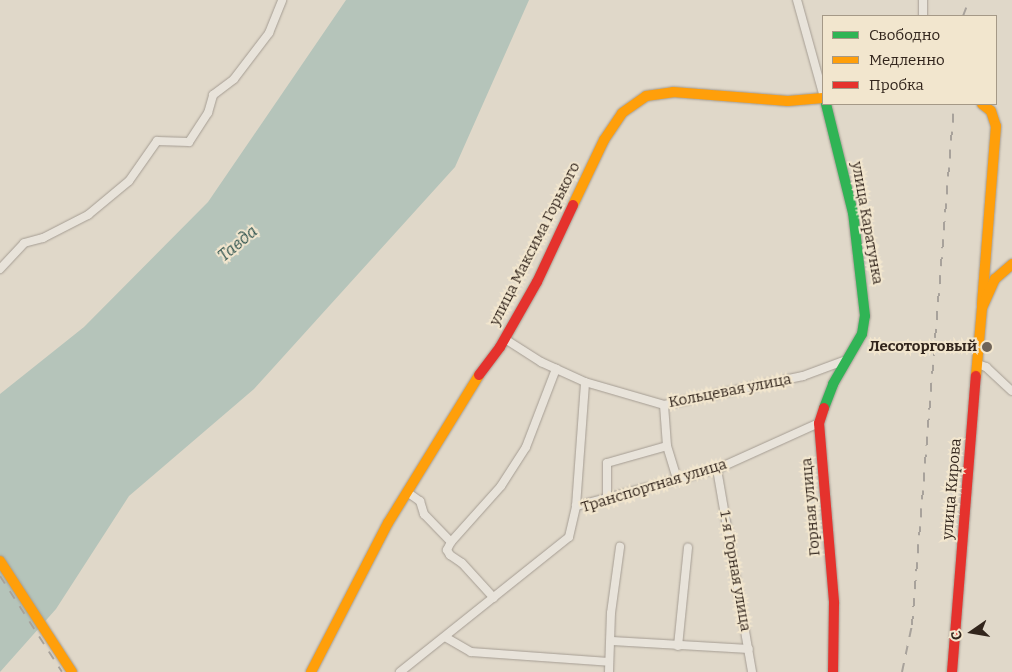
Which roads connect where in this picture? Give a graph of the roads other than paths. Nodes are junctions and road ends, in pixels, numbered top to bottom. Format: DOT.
graph roads {
  1 [pos="282,0"];
  2 [pos="796,0"];
  3 [pos="923,0"];
  4 [pos="923,15"];
  5 [pos="822,92"];
  6 [pos="822,96"];
  7 [pos="826,105"];
  8 [pos="983,105"];
  9 [pos="1012,264"];
  10 [pos="0,269"];
  11 [pos="982,308"];
  12 [pos="504,339"];
  13 [pos="854,348"];
  14 [pos="846,360"];
  15 [pos="978,364"];
  16 [pos="556,369"];
  17 [pos="585,382"];
  18 [pos="1012,391"];
  19 [pos="664,404"];
  20 [pos="819,423"];
  21 [pos="667,446"];
  22 [pos="718,469"];
  23 [pos="677,478"];
  24 [pos="407,492"];
  25 [pos="607,498"];
  26 [pos="576,506"];
  27 [pos="452,542"];
  28 [pos="620,547"];
  29 [pos="688,548"];
  30 [pos="0,561"];
  31 [pos="494,598"];
  32 [pos="445,637"];
  33 [pos="612,642"];
  34 [pos="678,646"];
  35 [pos="749,649"];
  36 [pos="609,662"];
  37 [pos="72,672"];
  38 [pos="311,672"];
  39 [pos="400,672"];
  40 [pos="608,672"];
  41 [pos="752,672"];
  42 [pos="834,672"];
  43 [pos="952,672"];
  1 -- 10 [label="street"];
  2 -- 5 [label="street"];
  3 -- 4 [label="street"];
  6 -- 12 [label="street, улица Максима Горького"];
  7 -- 13 [label="street, улица Каратунка"];
  8 -- 11 [label="street, улица Кирова"];
  9 -- 11 [label="street, улица Кирова"];
  11 -- 15 [label="street, улица Кирова"];
  12 -- 16 [label="street, Кольцевая улица"];
  12 -- 24 [label="street, улица Максима Горького"];
  13 -- 14 [label="street, Горная улица"];
  14 -- 19 [label="street, Кольцевая улица"];
  14 -- 20 [label="street, Горная улица"];
  15 -- 18 [label="street"];
  15 -- 43 [label="street, улица Кирова"];
  16 -- 17 [label="street, Кольцевая улица"];
  16 -- 27 [label="street"];
  17 -- 19 [label="street, Кольцевая улица"];
  17 -- 26 [label="street"];
  19 -- 21 [label="street"];
  20 -- 22 [label="street, Транспортная улица"];
  20 -- 42 [label="street, Горная улица"];
  21 -- 23 [label="street"];
  21 -- 25 [label="street"];
  22 -- 23 [label="street, Транспортная улица"];
  22 -- 35 [label="street, 1-я Горная улица"];
  23 -- 25 [label="street, Транспортная улица"];
  24 -- 27 [label="street"];
  24 -- 38 [label="street, улица Максима Горького"];
  25 -- 26 [label="street, Транспортная улица"];
  26 -- 31 [label="street, Транспортная улица"];
  27 -- 31 [label="street"];
  28 -- 33 [label="street"];
  29 -- 34 [label="street"];
  30 -- 37 [label="street"];
  31 -- 32 [label="street, Транспортная улица"];
  32 -- 36 [label="street"];
  32 -- 39 [label="street, Транспортная улица"];
  33 -- 34 [label="street"];
  33 -- 36 [label="street"];
  34 -- 35 [label="street"];
  35 -- 41 [label="street, 1-я Горная улица"];
  36 -- 40 [label="street"];
}
